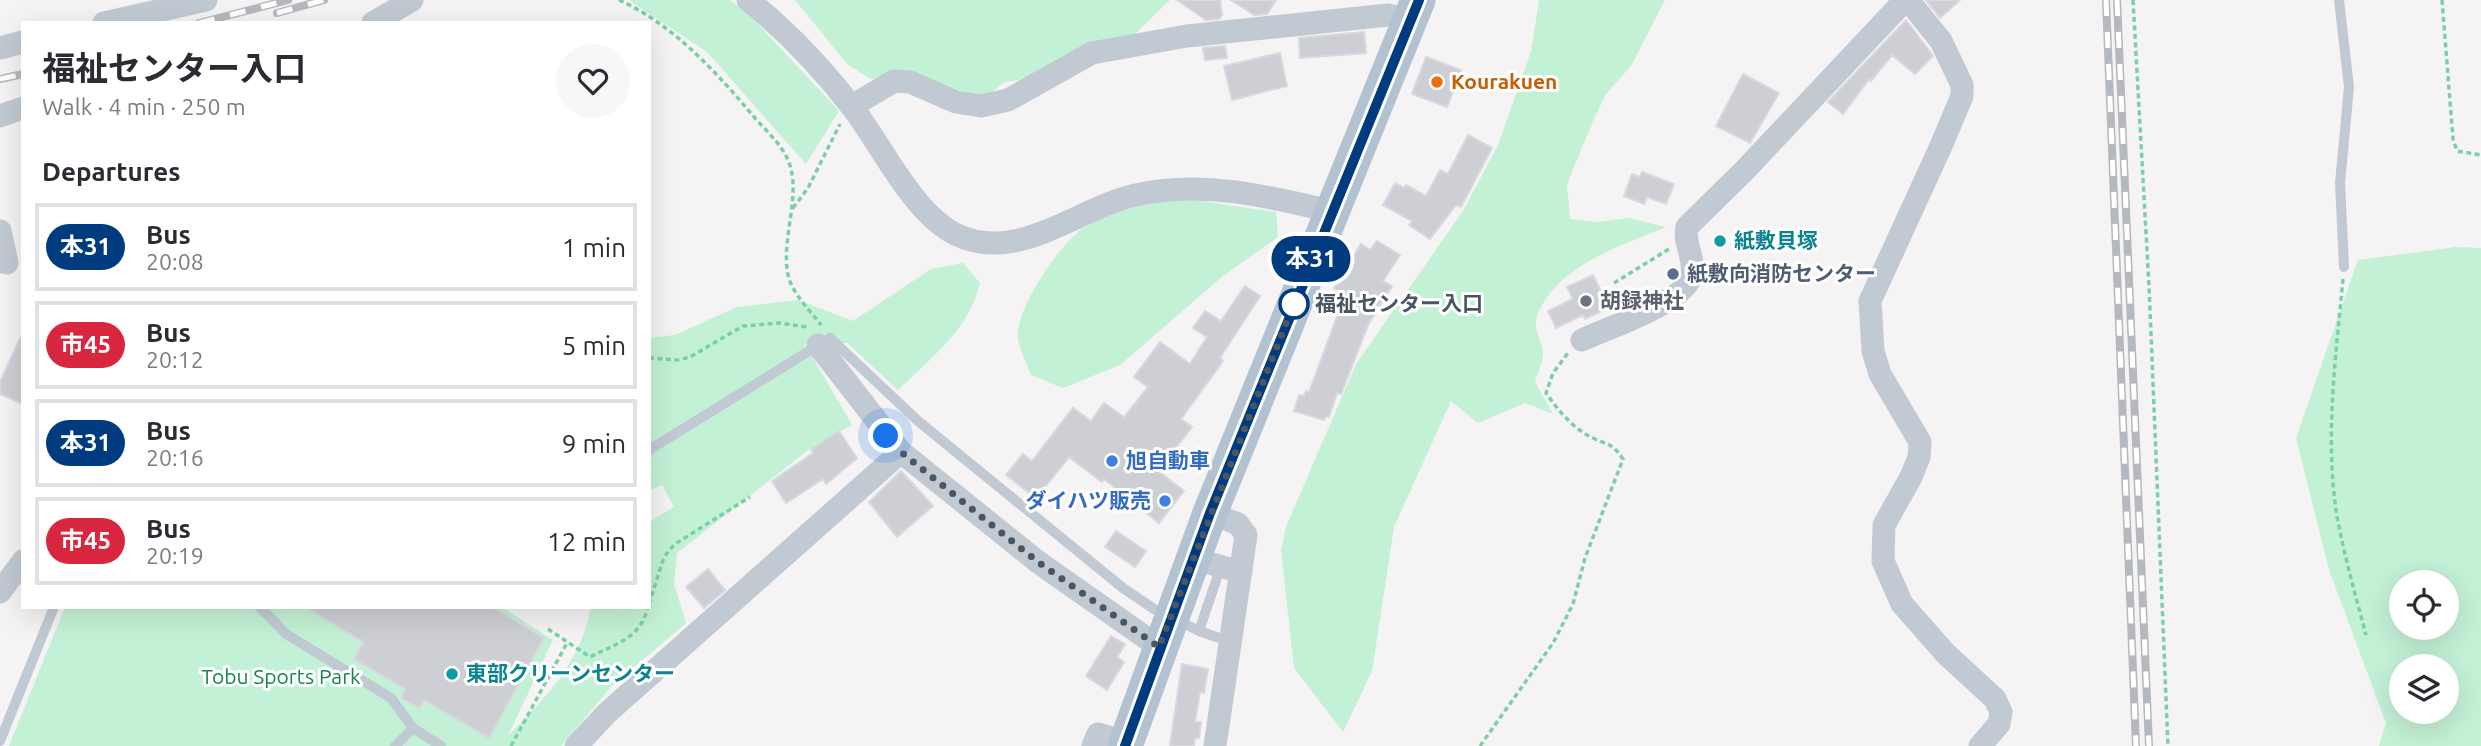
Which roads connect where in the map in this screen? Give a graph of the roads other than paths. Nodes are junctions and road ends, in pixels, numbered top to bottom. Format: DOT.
graph roads {
  1 [pos="206,0"];
  2 [pos="412,0"];
  3 [pos="748,0"];
  4 [pos="1906,0"];
  5 [pos="2339,0"];
  6 [pos="132,8"];
  7 [pos="1415,10"];
  8 [pos="108,21"];
  9 [pos="376,21"];
  10 [pos="21,43"];
  11 [pos="0,48"];
  12 [pos="852,106"];
  13 [pos="21,108"];
  14 [pos="0,116"];
  15 [pos="1331,211"];
  16 [pos="0,231"];
  17 [pos="10,265"];
  18 [pos="2344,267"];
  19 [pos="1582,340"];
  20 [pos="818,345"];
  21 [pos="651,449"];
  22 [pos="901,452"];
  23 [pos="1210,513"];
  24 [pos="21,564"];
  25 [pos="1224,567"];
  26 [pos="0,592"];
  27 [pos="53,609"];
  28 [pos="262,609"];
  29 [pos="1199,631"];
  30 [pos="1231,642"];
  31 [pos="1159,647"];
  32 [pos="412,728"];
  33 [pos="0,741"];
  34 [pos="1115,745"];
  35 [pos="395,746"];
  36 [pos="441,746"];
  37 [pos="576,746"];
  38 [pos="1215,746"];
  39 [pos="1980,746"];
  1 -- 6 [label="street"];
  2 -- 9 [label="street"];
  3 -- 12 [label="street"];
  4 -- 19 [label="street"];
  4 -- 39 [label="street"];
  5 -- 18 [label="lane"];
  6 -- 8 [label="street"];
  7 -- 12 [label="street"];
  7 -- 15 [label="main road"];
  10 -- 11 [label="street"];
  12 -- 15 [label="street"];
  13 -- 14 [label="street"];
  15 -- 23 [label="main road"];
  16 -- 17 [label="street"];
  20 -- 21 [label="lane"];
  20 -- 22 [label="street"];
  20 -- 29 [label="lane"];
  22 -- 31 [label="street"];
  22 -- 37 [label="street"];
  23 -- 25 [label="street"];
  23 -- 31 [label="main road"];
  24 -- 26 [label="street"];
  25 -- 29 [label="lane"];
  25 -- 30 [label="street"];
  27 -- 33 [label="lane"];
  28 -- 32 [label="lane"];
  29 -- 30 [label="lane"];
  30 -- 38 [label="street"];
  31 -- 34 [label="main road"];
  32 -- 35 [label="lane"];
  32 -- 36 [label="lane"];
}
